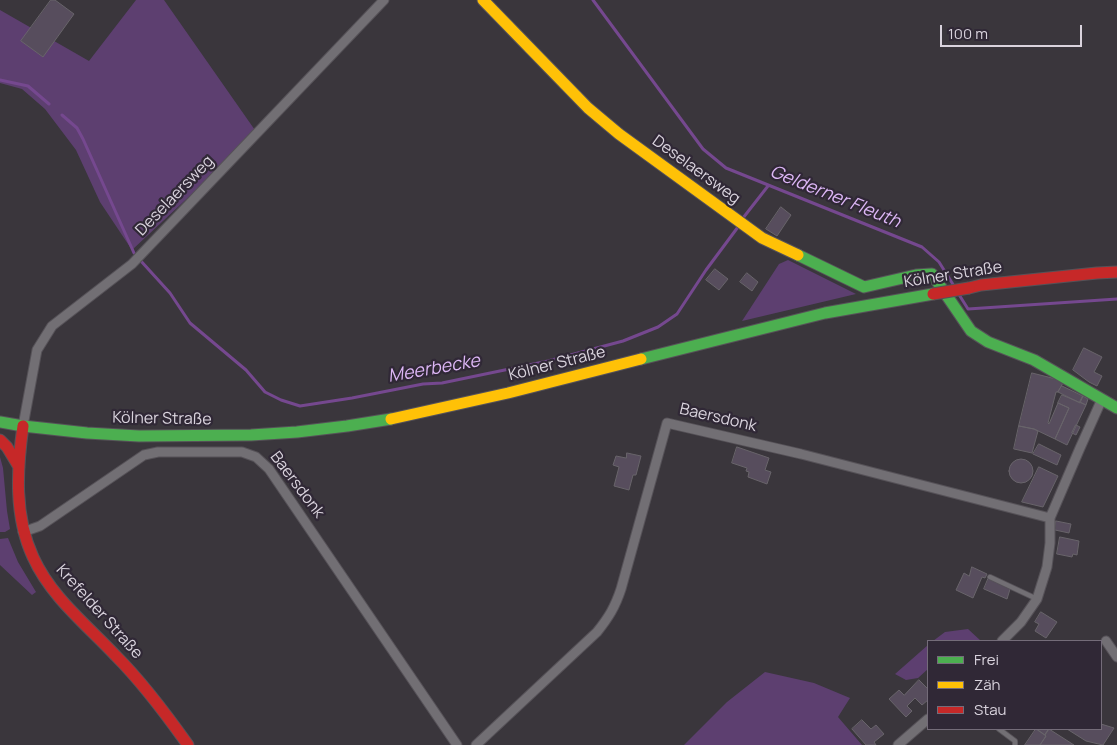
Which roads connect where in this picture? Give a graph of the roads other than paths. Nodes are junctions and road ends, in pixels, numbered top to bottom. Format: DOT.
graph roads {
  1 [pos="384,0"];
  2 [pos="482,0"];
  3 [pos="1117,272"];
  4 [pos="1102,400"];
  5 [pos="1117,408"];
  6 [pos="0,422"];
  7 [pos="24,426"];
  8 [pos="0,440"];
  9 [pos="19,467"];
  10 [pos="1050,518"];
  11 [pos="23,532"];
  12 [pos="990,576"];
  13 [pos="1037,599"];
  14 [pos="1117,638"];
  15 [pos="1003,640"];
  16 [pos="1104,642"];
  17 [pos="1117,657"];
  18 [pos="927,720"];
  19 [pos="1000,730"];
  20 [pos="188,745"];
  21 [pos="457,745"];
  22 [pos="476,745"];
  23 [pos="898,745"];
  24 [pos="1015,745"];
  1 -- 7 [label="street, Deselaersweg"];
  2 -- 4 [label="main road, Deselaersweg"];
  3 -- 7 [label="main road, Kölner Straße, bridge"];
  4 -- 5 [label="main road"];
  4 -- 10 [label="street"];
  6 -- 7 [label="main road, Kölner Straße"];
  7 -- 9 [label="main road, Krefelder Straße"];
  8 -- 9 [label="main road"];
  9 -- 11 [label="main road, Krefelder Straße"];
  10 -- 13 [label="street"];
  10 -- 22 [label="street, Baersdonk"];
  11 -- 20 [label="main road, Krefelder Straße"];
  11 -- 21 [label="street, Baersdonk"];
  12 -- 13 [label="lane"];
  13 -- 15 [label="street"];
  14 -- 16 [label="street"];
  16 -- 17 [label="street"];
  18 -- 23 [label="street"];
  19 -- 24 [label="lane"];
}
